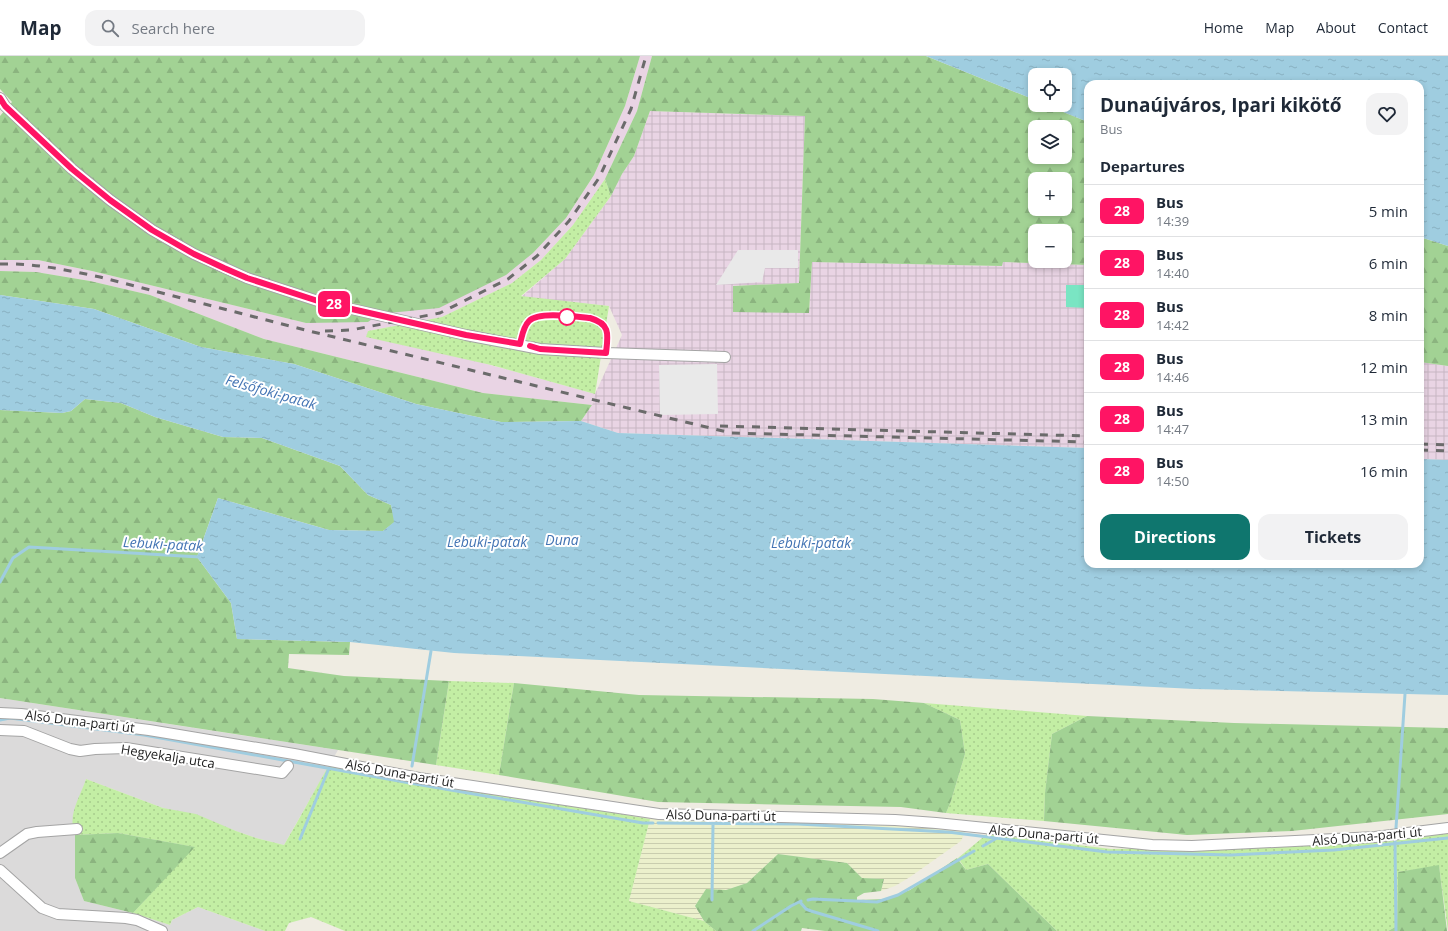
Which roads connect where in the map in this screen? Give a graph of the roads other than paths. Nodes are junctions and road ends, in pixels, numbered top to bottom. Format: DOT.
graph roads {
  1 [pos="2,103"];
  2 [pos="725,357"];
  3 [pos="0,713"];
  4 [pos="0,730"];
  5 [pos="288,766"];
  6 [pos="1448,828"];
  7 [pos="77,829"];
  8 [pos="0,853"];
  9 [pos="0,870"];
  10 [pos="162,931"];
  1 -- 2 [label="street"];
  3 -- 6 [label="street, Alsó Duna-parti út"];
  4 -- 5 [label="street, Hegyekalja utca"];
  7 -- 8 [label="street"];
  9 -- 10 [label="street"];
}
